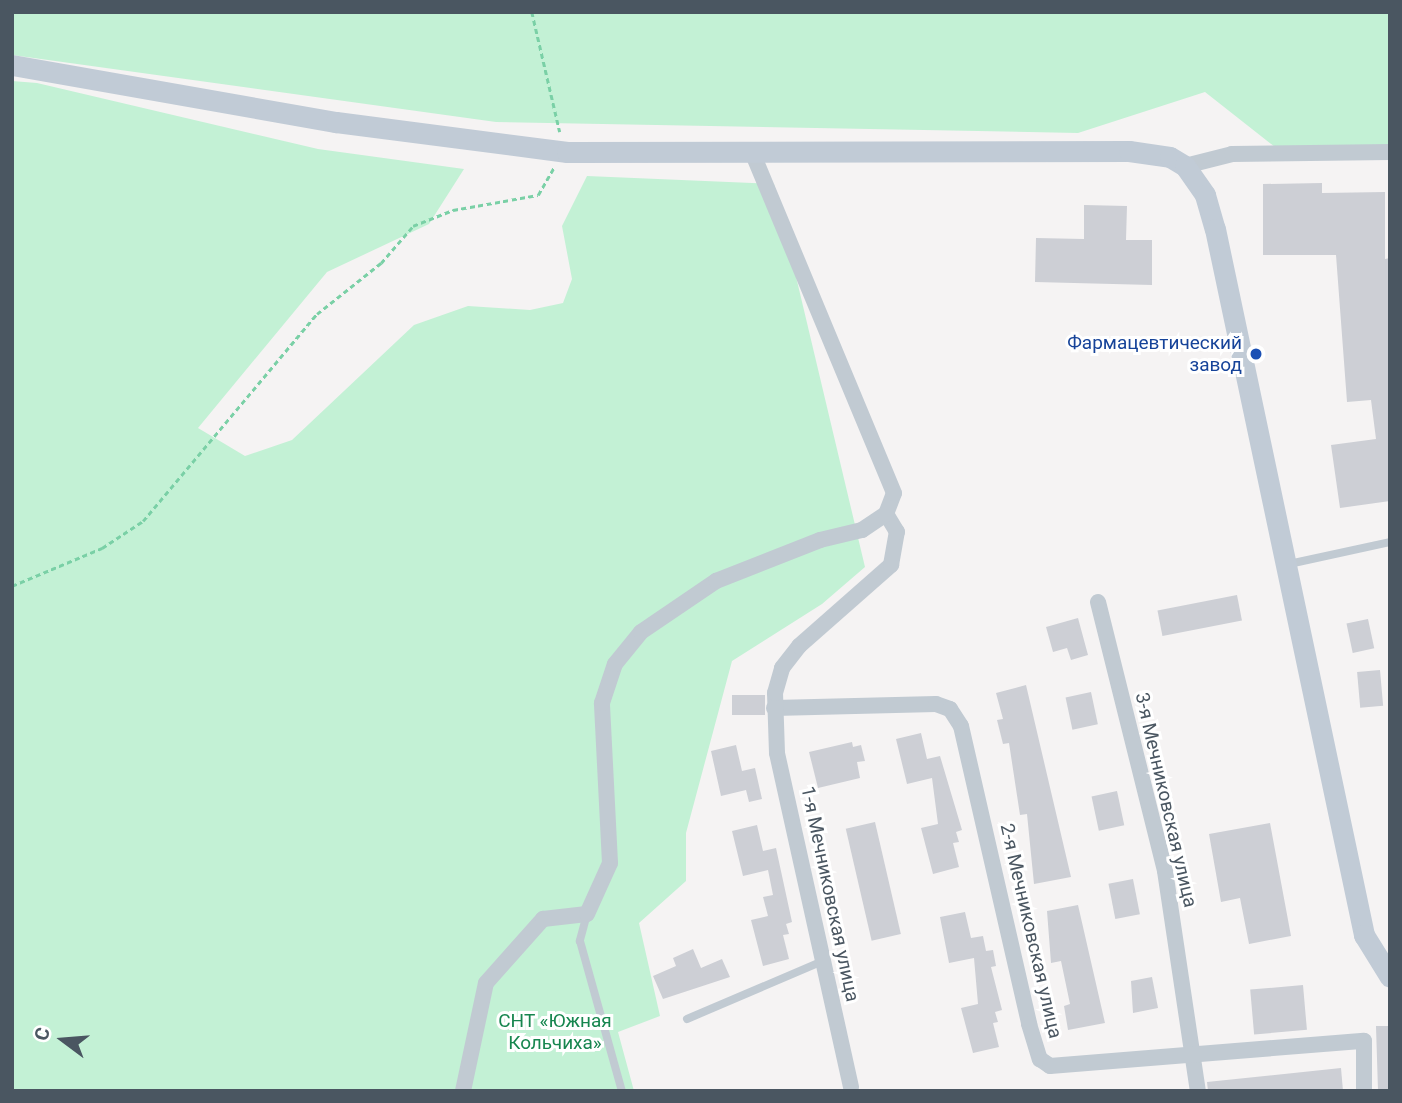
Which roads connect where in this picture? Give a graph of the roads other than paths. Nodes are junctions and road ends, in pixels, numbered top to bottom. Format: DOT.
graph roads {
  1 [pos="12,65"];
  2 [pos="1390,152"];
  3 [pos="753,154"];
  4 [pos="1185,166"];
  5 [pos="886,514"];
  6 [pos="1390,542"];
  7 [pos="1286,565"];
  8 [pos="1098,602"];
  9 [pos="774,708"];
  10 [pos="587,914"];
  11 [pos="823,961"];
  12 [pos="1390,977"];
  13 [pos="687,1020"];
  14 [pos="1191,1056"];
  15 [pos="851,1087"];
  16 [pos="463,1091"];
  17 [pos="622,1091"];
  18 [pos="1198,1091"];
  19 [pos="1364,1091"];
  1 -- 3 [label="main road"];
  2 -- 4 [label="street"];
  3 -- 4 [label="main road"];
  3 -- 5 [label="street"];
  4 -- 7 [label="main road"];
  5 -- 9 [label="street, 1-я Мечниковская улица"];
  5 -- 10 [label="street"];
  6 -- 7 [label="lane"];
  7 -- 12 [label="main road"];
  8 -- 14 [label="street, 3-я Мечниковская улица"];
  9 -- 11 [label="street, 1-я Мечниковская улица"];
  9 -- 14 [label="street, 2-я Мечниковская улица"];
  10 -- 16 [label="street"];
  10 -- 17 [label="lane"];
  11 -- 13 [label="lane"];
  11 -- 15 [label="street, 1-я Мечниковская улица"];
  14 -- 18 [label="street, 3-я Мечниковская улица"];
  14 -- 19 [label="street, 2-я Мечниковская улица"];
}
